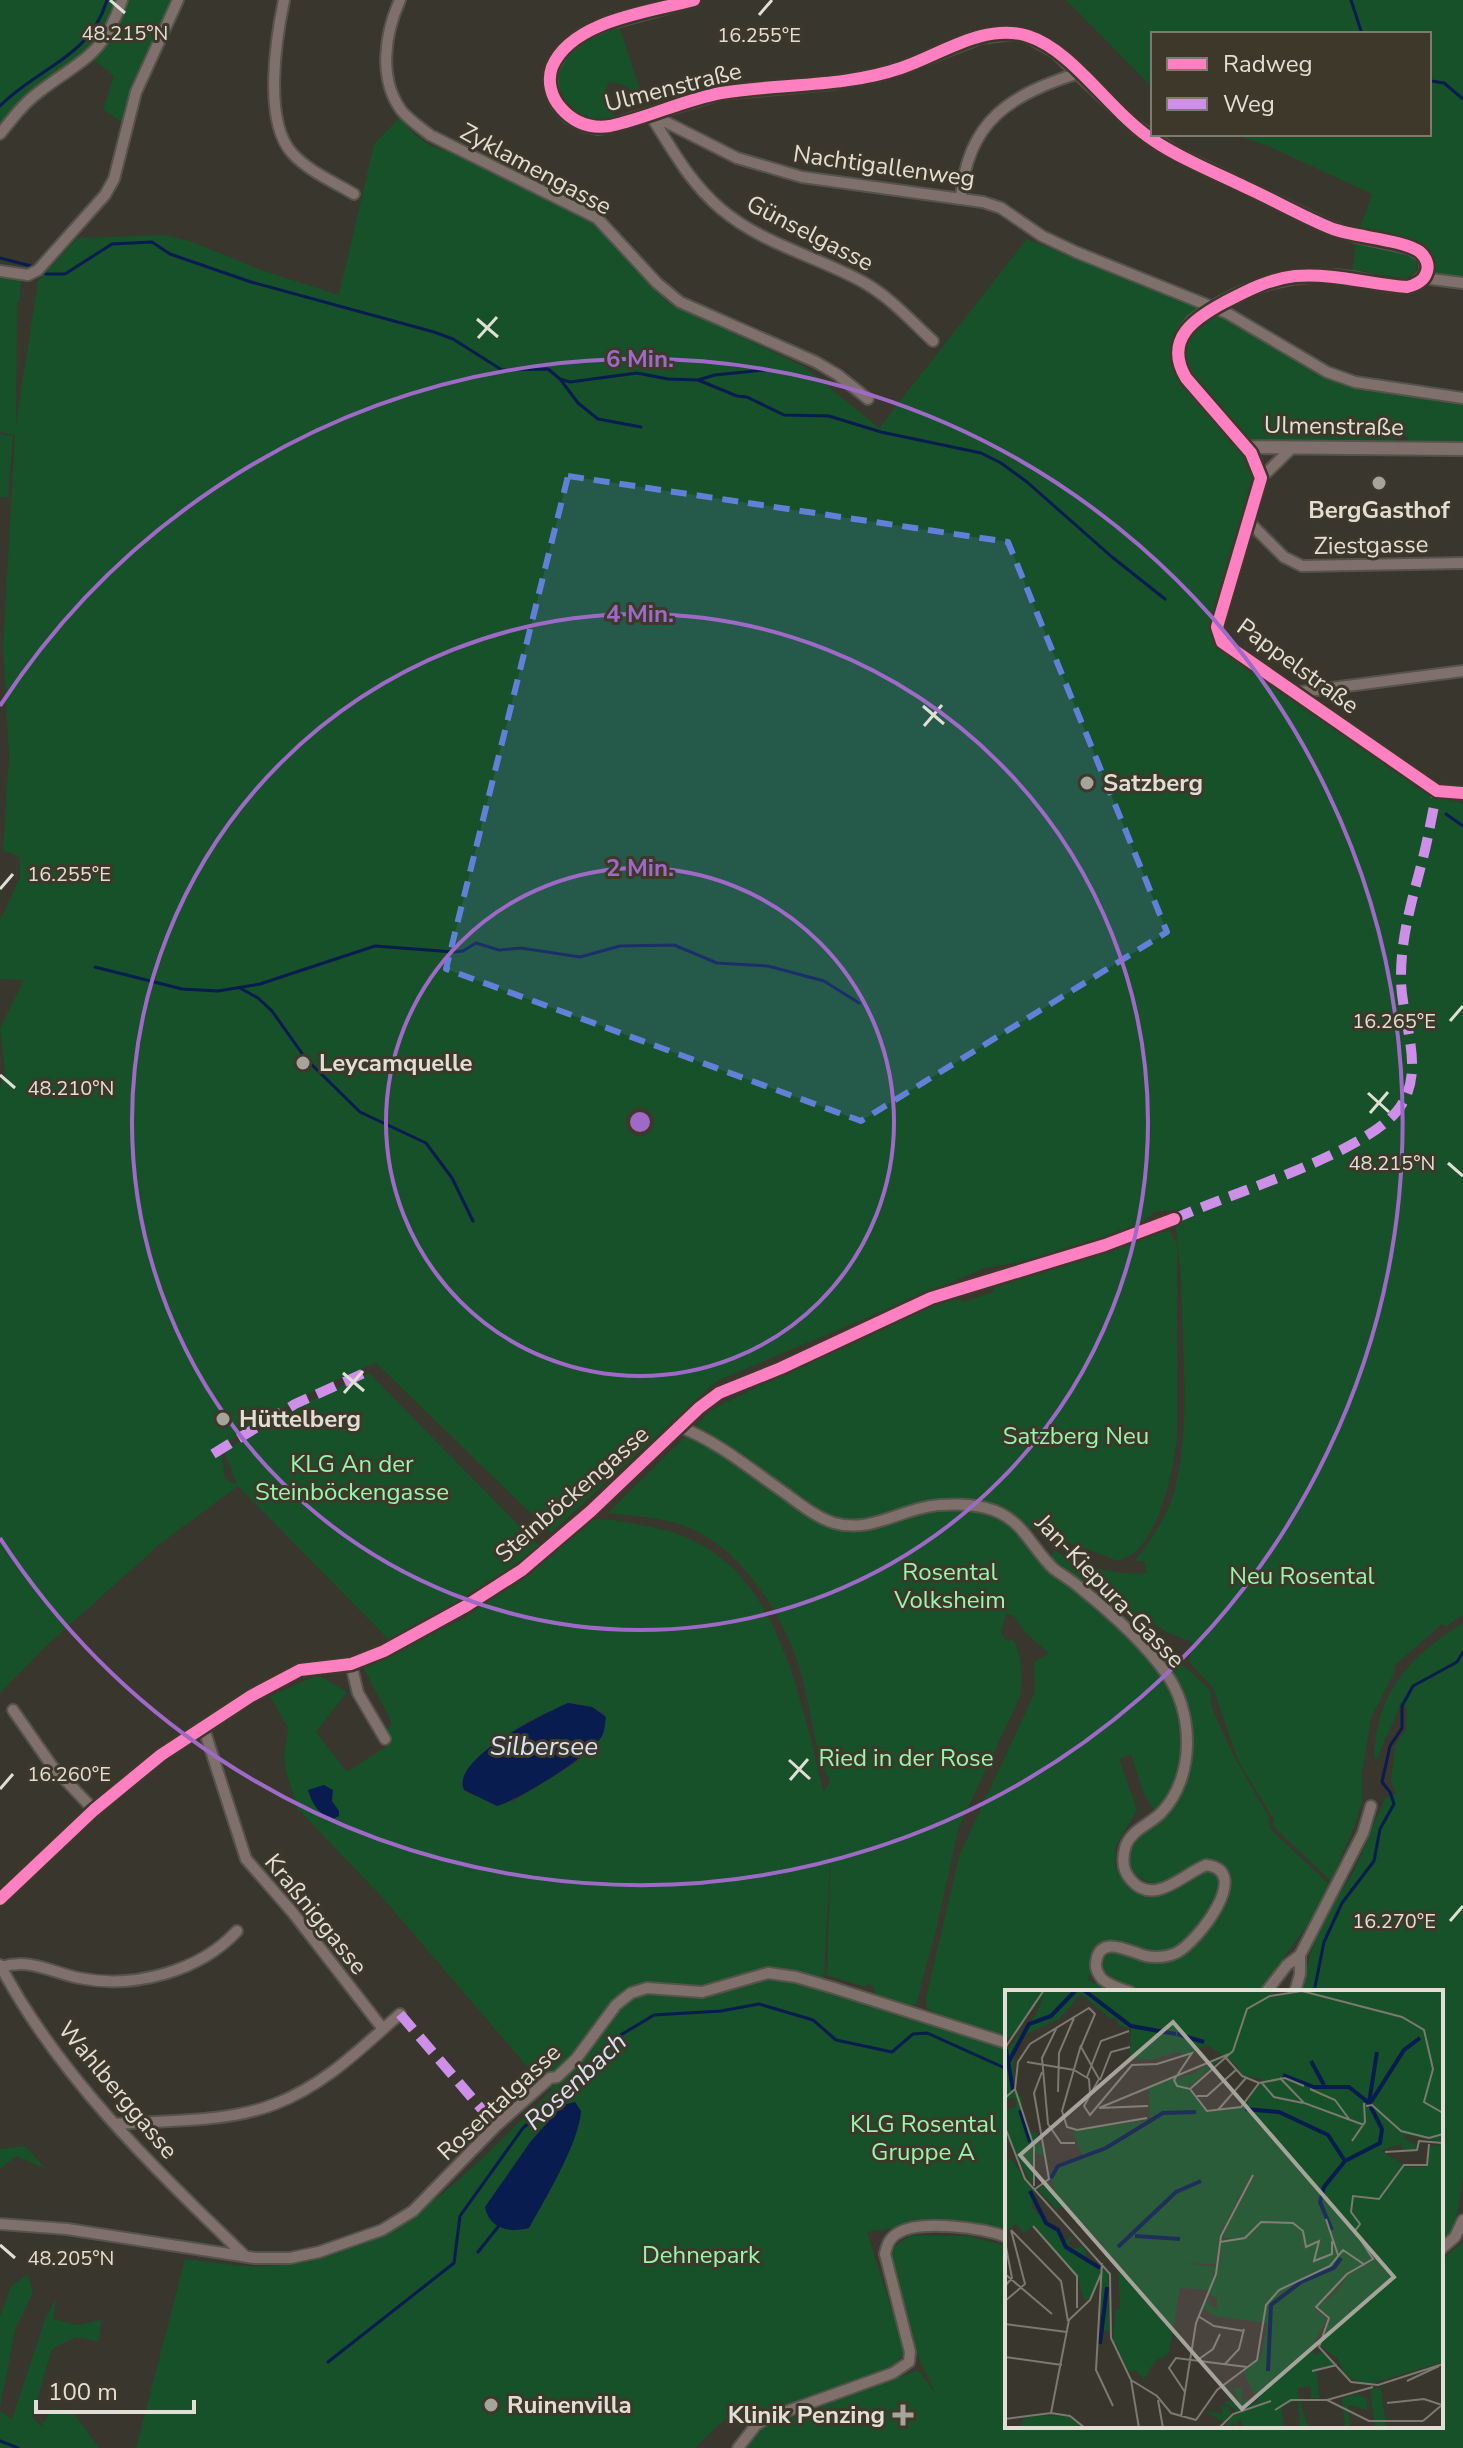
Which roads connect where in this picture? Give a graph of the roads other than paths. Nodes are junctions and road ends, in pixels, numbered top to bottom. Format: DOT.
graph roads {
  1 [pos="122,0"];
  2 [pos="178,0"];
  3 [pos="284,0"];
  4 [pos="400,0"];
  5 [pos="694,0"];
  6 [pos="1079,73"];
  7 [pos="650,114"];
  8 [pos="0,134"];
  9 [pos="354,194"];
  10 [pos="961,198"];
  11 [pos="0,271"];
  12 [pos="1423,278"];
  13 [pos="1463,283"];
  14 [pos="1213,309"];
  15 [pos="933,341"];
  16 [pos="1463,398"];
  17 [pos="868,399"];
  18 [pos="1246,447"];
  19 [pos="1292,448"];
  20 [pos="1463,449"];
  21 [pos="1261,478"];
  22 [pos="1248,521"];
  23 [pos="1463,563"];
  24 [pos="1463,671"];
  25 [pos="1293,693"];
  26 [pos="1463,793"];
  27 [pos="1174,1219"];
  28 [pos="680,1427"];
  29 [pos="351,1664"];
  30 [pos="13,1710"];
  31 [pos="203,1726"];
  32 [pos="385,1739"];
  33 [pos="1371,1806"];
  34 [pos="94,1810"];
  35 [pos="0,1899"];
  36 [pos="237,1931"];
  37 [pos="1300,1955"];
  38 [pos="1,1966"];
  39 [pos="1124,1990"];
  40 [pos="1268,1990"];
  41 [pos="1296,1990"];
  42 [pos="400,2014"];
  43 [pos="383,2029"];
  44 [pos="1005,2042"];
  45 [pos="116,2124"];
  46 [pos="1463,2220"];
  47 [pos="0,2224"];
  48 [pos="218,2230"];
  49 [pos="1005,2236"];
  50 [pos="1443,2247"];
  51 [pos="208,2250"];
  52 [pos="245,2256"];
  53 [pos="738,2448"];
  1 -- 8 [label="street"];
  2 -- 11 [label="street"];
  3 -- 9 [label="street"];
  4 -- 17 [label="street, Zyklamengasse"];
  5 -- 7 [label="street, Ulmenstraße"];
  6 -- 7 [label="street, Ulmenstraße"];
  6 -- 10 [label="street"];
  6 -- 12 [label="street, Ulmenstraße"];
  7 -- 10 [label="street, Nachtigallenweg"];
  7 -- 15 [label="street, Günselgasse"];
  10 -- 14 [label="street, Nachtigallenweg"];
  12 -- 13 [label="street"];
  12 -- 14 [label="street, Ulmenstraße"];
  14 -- 16 [label="street, Nachtigallenweg"];
  14 -- 18 [label="street, Ulmenstraße"];
  18 -- 19 [label="street, Ulmenstraße"];
  18 -- 21 [label="street"];
  19 -- 20 [label="street, Ulmenstraße"];
  19 -- 21 [label="street, Pappelstraße"];
  21 -- 22 [label="street, Pappelstraße"];
  22 -- 23 [label="street, Ziestgasse"];
  22 -- 25 [label="street, Pappelstraße"];
  24 -- 25 [label="street"];
  25 -- 26 [label="street, Pappelstraße"];
  27 -- 28 [label="street, Steinböckengasse"];
  28 -- 29 [label="street, Steinböckengasse"];
  28 -- 39 [label="street, Jan-Kiepura-Gasse"];
  29 -- 31 [label="street, Steinböckengasse"];
  29 -- 32 [label="street"];
  30 -- 34 [label="street"];
  31 -- 34 [label="street, Steinböckengasse"];
  31 -- 43 [label="street, Kraßniggasse"];
  33 -- 37 [label="street"];
  34 -- 35 [label="street, Steinböckengasse"];
  36 -- 38 [label="street"];
  37 -- 40 [label="street"];
  37 -- 41 [label="street"];
  38 -- 45 [label="street, Wahlberggasse"];
  42 -- 43 [label="street"];
  43 -- 45 [label="street"];
  44 -- 52 [label="street, Rosentalgasse"];
  45 -- 48 [label="street, Wahlberggasse"];
  46 -- 50 [label="street"];
  47 -- 51 [label="street, Rosentalgasse"];
  48 -- 51 [label="street"];
  48 -- 52 [label="street, Wahlberggasse"];
  49 -- 53 [label="street"];
  51 -- 52 [label="street, Rosentalgasse"];
}
